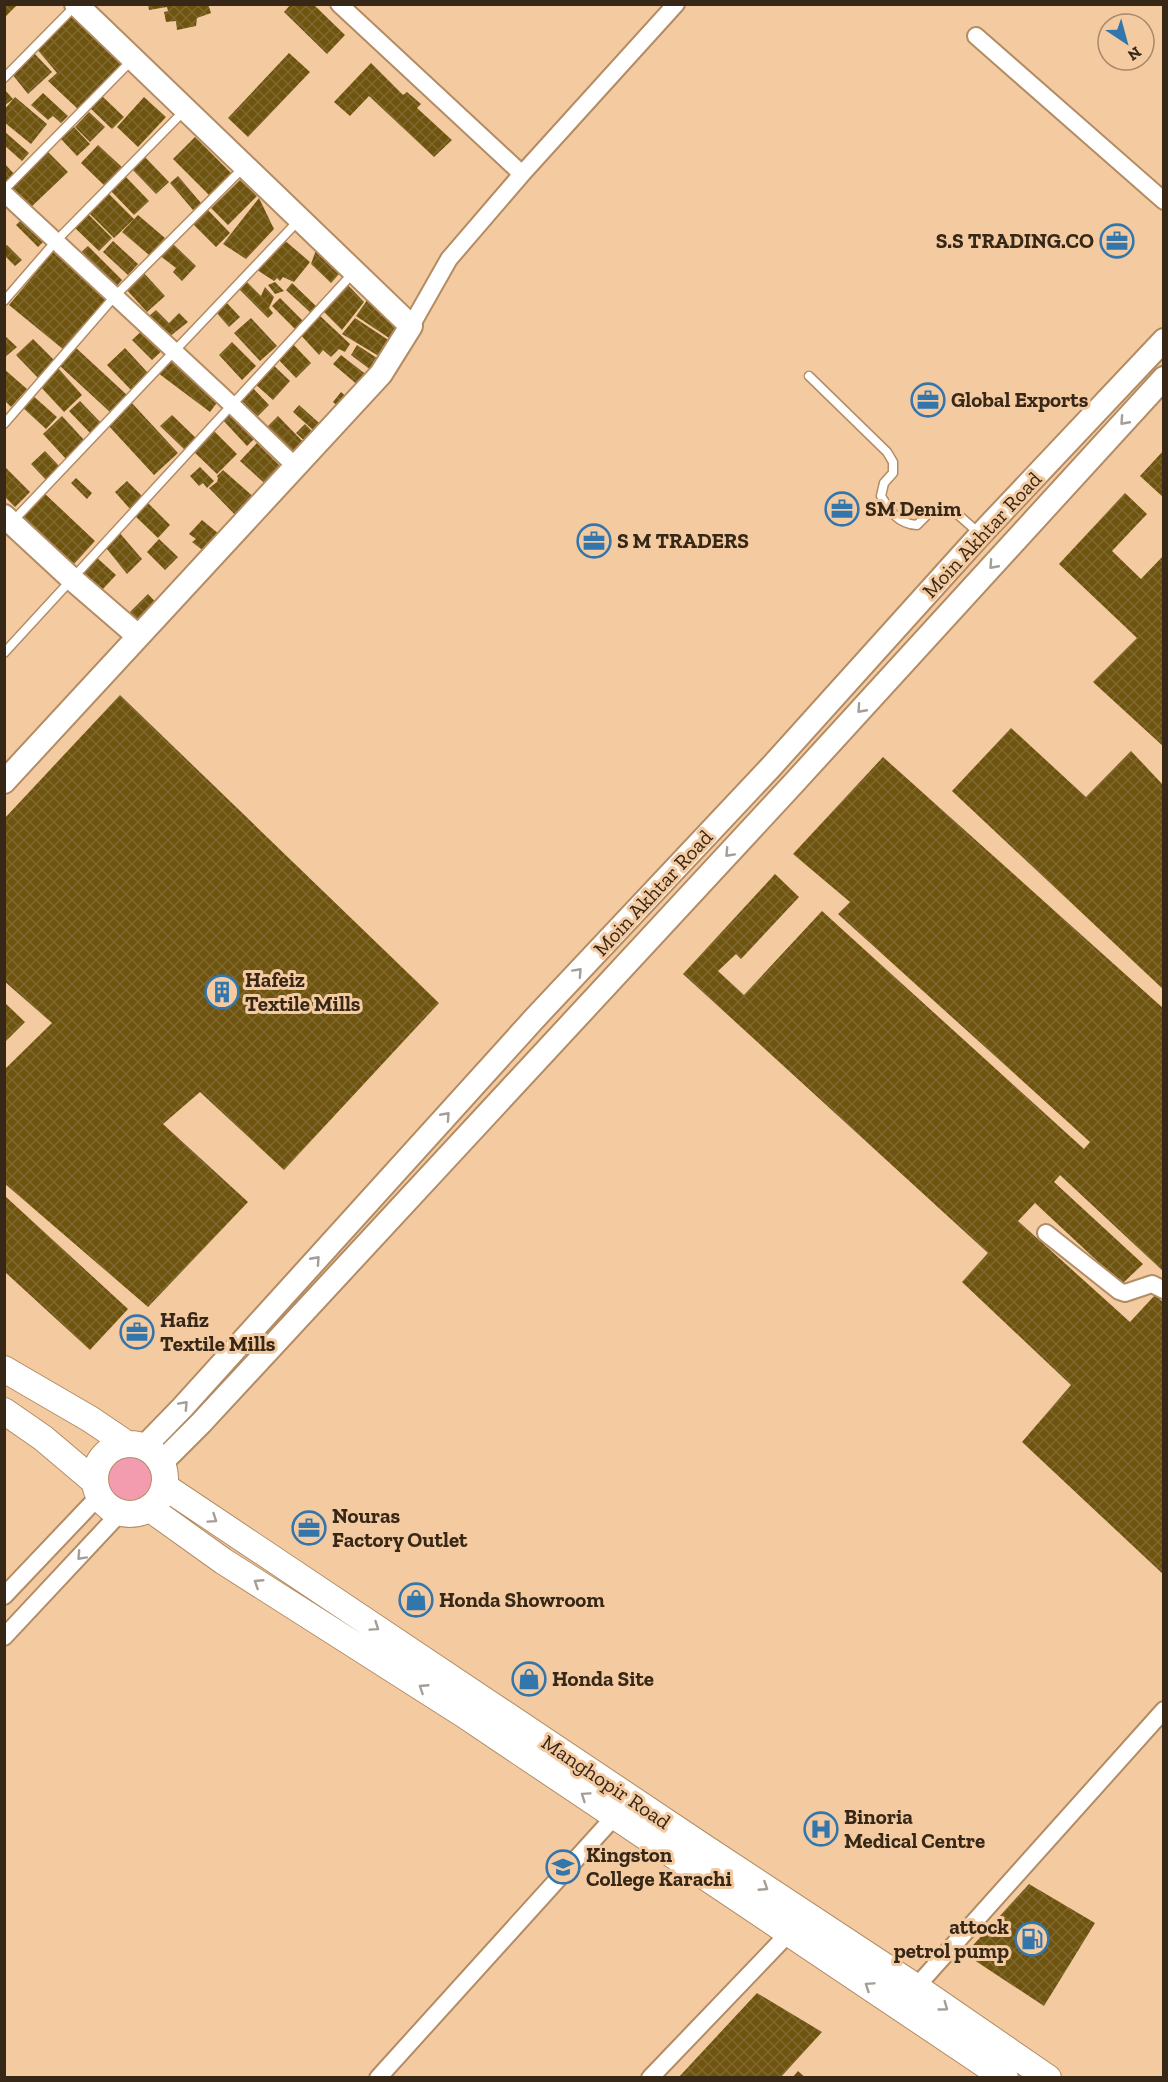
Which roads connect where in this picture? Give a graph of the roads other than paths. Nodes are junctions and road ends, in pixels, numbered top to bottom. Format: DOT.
graph roads {
  1 [pos="76,4"];
  2 [pos="339,4"];
  3 [pos="676,4"];
  4 [pos="976,36"];
  5 [pos="133,60"];
  6 [pos="4,78"];
  7 [pos="185,110"];
  8 [pos="245,167"];
  9 [pos="522,174"];
  10 [pos="4,192"];
  11 [pos="1164,201"];
  12 [pos="299,219"];
  13 [pos="57,241"];
  14 [pos="354,272"];
  15 [pos="115,296"];
  16 [pos="4,301"];
  17 [pos="411,326"];
  18 [pos="1164,340"];
  19 [pos="174,351"];
  20 [pos="809,376"];
  21 [pos="1164,378"];
  22 [pos="231,404"];
  23 [pos="4,424"];
  24 [pos="295,466"];
  25 [pos="7,523"];
  26 [pos="980,535"];
  27 [pos="72,579"];
  28 [pos="138,636"];
  29 [pos="4,653"];
  30 [pos="4,782"];
  31 [pos="534,1019"];
  32 [pos="556,1040"];
  33 [pos="1046,1233"];
  34 [pos="1164,1290"];
  35 [pos="4,1369"];
  36 [pos="68,1406"];
  37 [pos="4,1411"];
  38 [pos="43,1438"];
  39 [pos="149,1460"];
  40 [pos="97,1489"];
  41 [pos="149,1508"];
  42 [pos="120,1513"];
  43 [pos="4,1596"];
  44 [pos="4,1637"];
  45 [pos="1164,1710"];
  46 [pos="615,1816"];
  47 [pos="789,1933"];
  48 [pos="916,1987"];
  49 [pos="993,2074"];
  50 [pos="378,2078"];
  51 [pos="650,2078"];
  52 [pos="1048,2078"];
  1 -- 5 [label="main road"];
  1 -- 6 [label="lane"];
  2 -- 9 [label="street"];
  3 -- 9 [label="street"];
  4 -- 11 [label="street"];
  5 -- 7 [label="main road"];
  5 -- 10 [label="lane"];
  7 -- 8 [label="main road"];
  7 -- 13 [label="lane"];
  8 -- 12 [label="main road"];
  8 -- 15 [label="lane"];
  9 -- 17 [label="street"];
  10 -- 13 [label="street"];
  12 -- 14 [label="main road"];
  12 -- 19 [label="lane"];
  13 -- 15 [label="street"];
  13 -- 16 [label="lane"];
  14 -- 17 [label="main road"];
  14 -- 22 [label="lane"];
  15 -- 19 [label="street"];
  15 -- 23 [label="lane"];
  17 -- 24 [label="main road"];
  18 -- 26 [label="main road, Moin Akhtar Road"];
  19 -- 22 [label="street"];
  19 -- 25 [label="lane"];
  20 -- 26 [label="lane"];
  21 -- 32 [label="main road, Moin Akhtar Road, one-way"];
  22 -- 24 [label="street"];
  22 -- 27 [label="lane"];
  24 -- 28 [label="main road"];
  25 -- 27 [label="main road"];
  31 -- 26 [label="main road, Moin Akhtar Road, one-way"];
  27 -- 28 [label="main road"];
  27 -- 29 [label="lane"];
  28 -- 30 [label="main road"];
  31 -- 32 [label="main road"];
  39 -- 31 [label="main road, Moin Akhtar Road, one-way"];
  32 -- 39 [label="main road, Moin Akhtar Road"];
  33 -- 34 [label="street"];
  35 -- 36 [label="main road, Manghopir Road"];
  36 -- 38 [label="main road"];
  36 -- 39 [label="main road, Manghopir Road"];
  37 -- 38 [label="main road"];
  38 -- 40 [label="main road"];
  39 -- 40 [label="main road"];
  39 -- 41 [label="main road"];
  39 -- 48 [label="main road, Manghopir Road, one-way"];
  40 -- 42 [label="main road"];
  40 -- 43 [label="street"];
  41 -- 42 [label="main road"];
  46 -- 41 [label="main road, one-way"];
  42 -- 44 [label="street, one-way"];
  45 -- 48 [label="street"];
  46 -- 47 [label="main road"];
  46 -- 50 [label="street"];
  49 -- 47 [label="main road, one-way"];
  47 -- 51 [label="street"];
  48 -- 52 [label="main road, Manghopir Road, one-way"];
}
